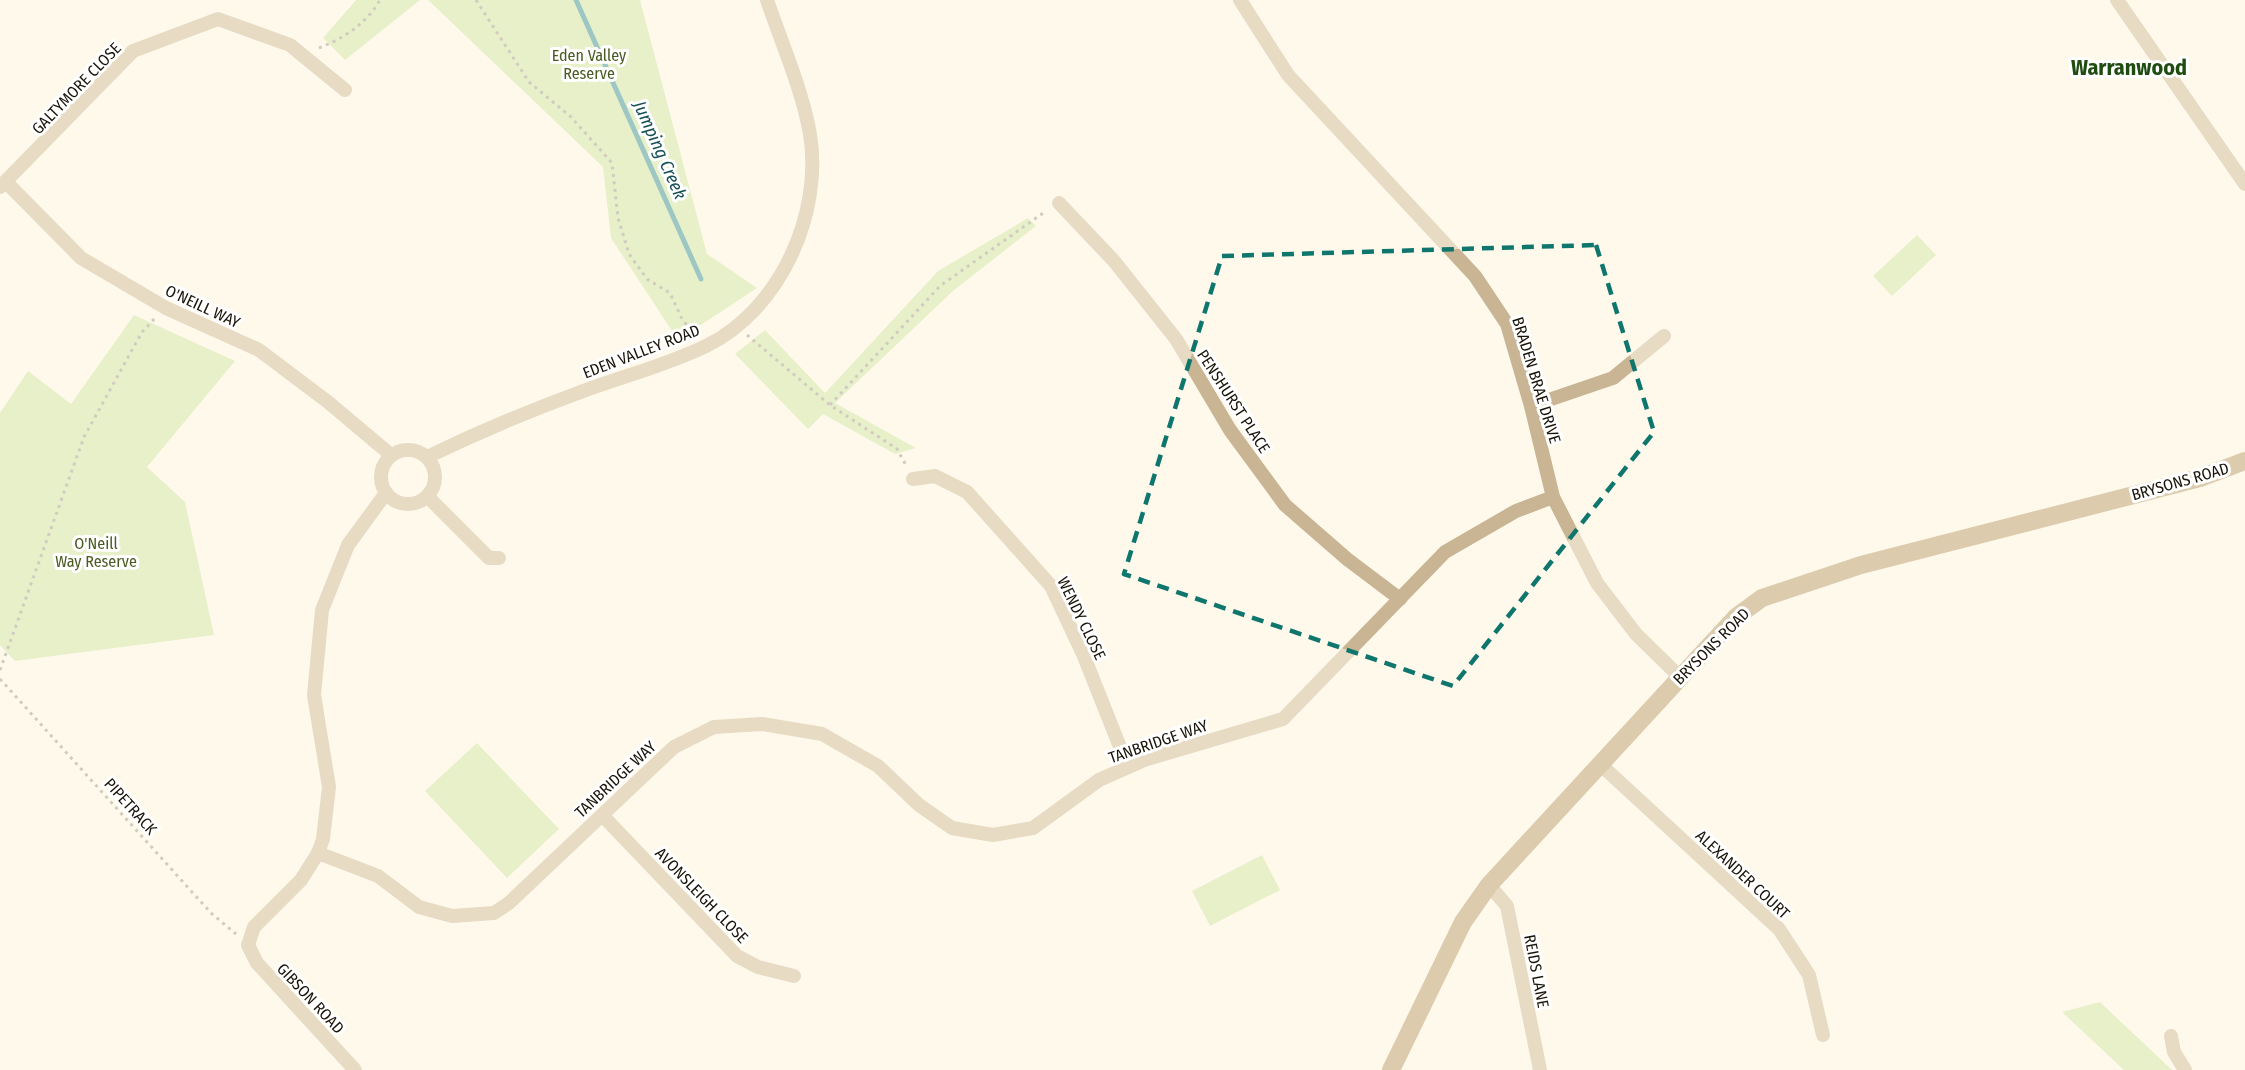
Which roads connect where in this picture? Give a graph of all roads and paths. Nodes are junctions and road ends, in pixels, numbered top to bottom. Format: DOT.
graph roads {
  1 [pos="380,0"];
  2 [pos="476,0"];
  3 [pos="767,0"];
  4 [pos="1240,0"];
  5 [pos="2117,0"];
  6 [pos="303,54"];
  7 [pos="345,90"];
  8 [pos="2245,184"];
  9 [pos="3,185"];
  10 [pos="1059,203"];
  11 [pos="166,308"];
  12 [pos="735,325"];
  13 [pos="1664,336"];
  14 [pos="707,346"];
  15 [pos="830,405"];
  16 [pos="1531,406"];
  17 [pos="391,455"];
  18 [pos="427,457"];
  19 [pos="2245,461"];
  20 [pos="913,479"];
  21 [pos="386,493"];
  22 [pos="427,496"];
  23 [pos="1553,497"];
  24 [pos="492,561"];
  25 [pos="1400,599"];
  26 [pos="0,670"];
  27 [pos="1680,677"];
  28 [pos="0,679"];
  29 [pos="1600,764"];
  30 [pos="1128,767"];
  31 [pos="602,815"];
  32 [pos="318,853"];
  33 [pos="1489,885"];
  34 [pos="248,945"];
  35 [pos="794,976"];
  36 [pos="1823,1035"];
  37 [pos="2171,1036"];
  38 [pos="355,1070"];
  39 [pos="1391,1070"];
  40 [pos="1540,1070"];
  41 [pos="2185,1070"];
  1 -- 6 [label="path"];
  2 -- 14 [label="path"];
  3 -- 12 [label="street, EDEN VALLEY ROAD"];
  4 -- 16 [label="street, BRADEN BRAE DRIVE"];
  5 -- 8 [label="street"];
  6 -- 7 [label="street, GALTYMORE CLOSE"];
  6 -- 9 [label="street, GALTYMORE CLOSE"];
  9 -- 11 [label="street, O'NEILL WAY"];
  10 -- 15 [label="path"];
  10 -- 25 [label="street, PENSHURST PLACE"];
  11 -- 17 [label="street, O'NEILL WAY"];
  11 -- 26 [label="path"];
  12 -- 14 [label="street, EDEN VALLEY ROAD"];
  12 -- 15 [label="path"];
  13 -- 16 [label="street"];
  14 -- 18 [label="street, EDEN VALLEY ROAD"];
  15 -- 20 [label="path"];
  16 -- 23 [label="street, BRADEN BRAE DRIVE"];
  17 -- 18 [label="street"];
  17 -- 21 [label="street"];
  18 -- 22 [label="street"];
  19 -- 27 [label="street, BRYSONS ROAD"];
  20 -- 30 [label="street, WENDY CLOSE"];
  21 -- 22 [label="street"];
  21 -- 32 [label="street"];
  22 -- 24 [label="street"];
  23 -- 25 [label="street, TANBRIDGE WAY"];
  23 -- 27 [label="street, BRADEN BRAE DRIVE"];
  25 -- 30 [label="street, TANBRIDGE WAY"];
  27 -- 29 [label="street, BRYSONS ROAD"];
  28 -- 34 [label="path, PIPETRACK"];
  29 -- 33 [label="street, BRYSONS ROAD"];
  29 -- 36 [label="street, ALEXANDER COURT"];
  30 -- 31 [label="street, TANBRIDGE WAY"];
  31 -- 32 [label="street, TANBRIDGE WAY"];
  31 -- 35 [label="street, AVONSLEIGH CLOSE"];
  32 -- 34 [label="street"];
  33 -- 39 [label="street, BRYSONS ROAD"];
  33 -- 40 [label="street, REIDS LANE"];
  34 -- 38 [label="street, GIBSON ROAD"];
  37 -- 41 [label="street"];
}
